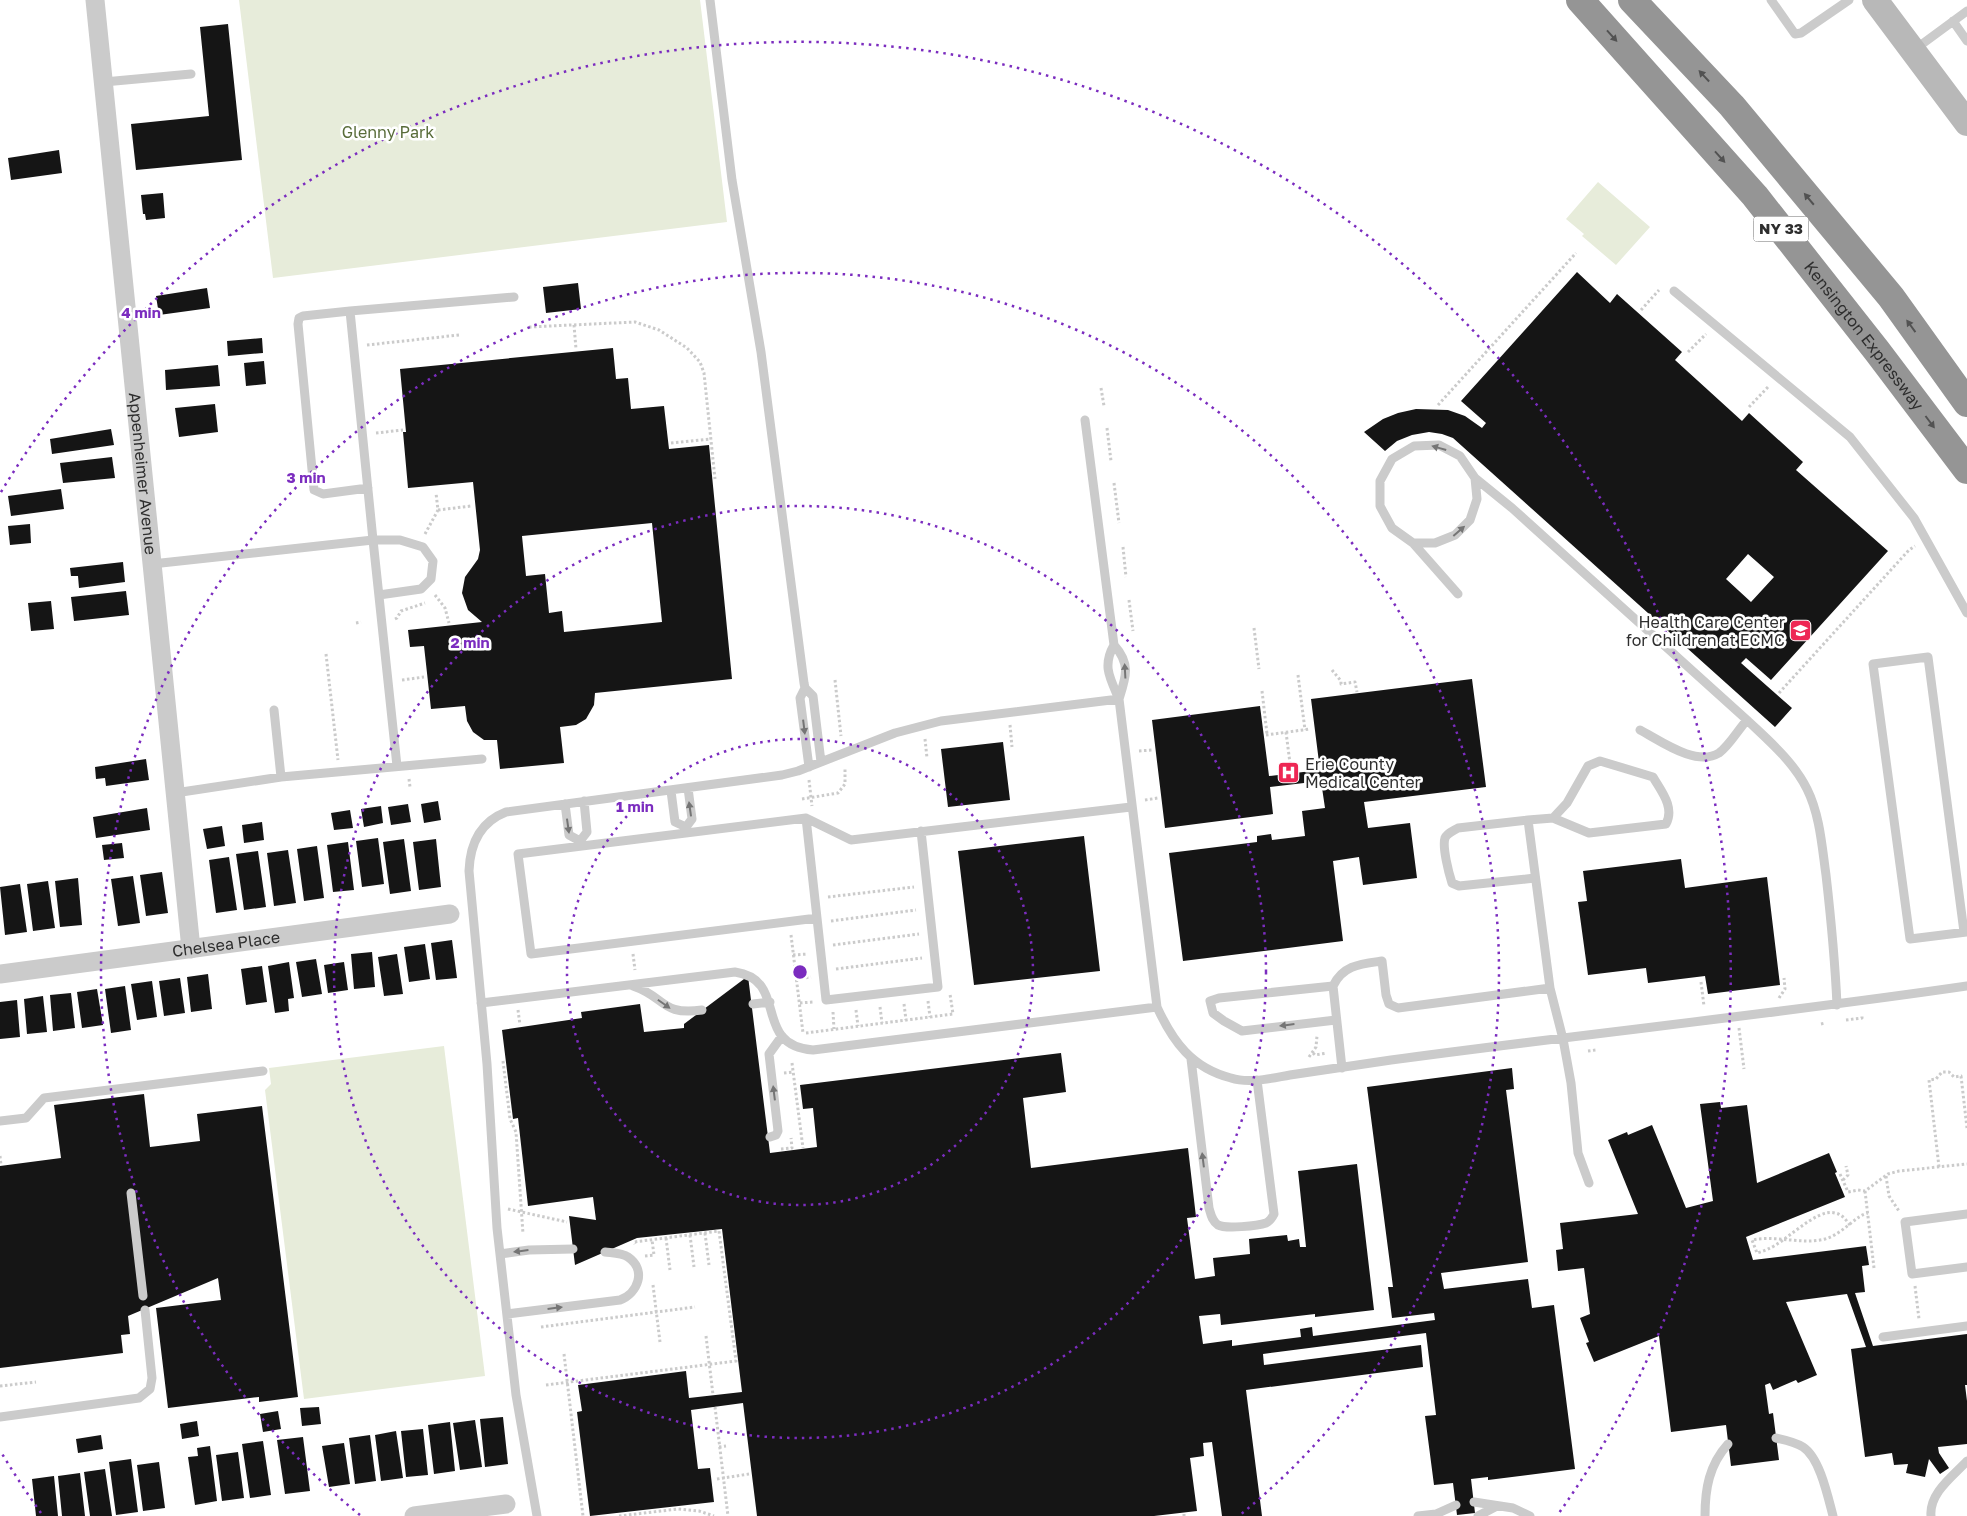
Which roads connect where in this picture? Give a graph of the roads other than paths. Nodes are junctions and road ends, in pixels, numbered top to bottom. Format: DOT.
graph roads {
  1 [pos="95,0"];
  2 [pos="710,0"];
  3 [pos="1580,0"];
  4 [pos="1632,0"];
  5 [pos="1771,0"];
  6 [pos="1849,0"];
  7 [pos="1875,0"];
  8 [pos="1967,11"];
  9 [pos="1953,21"];
  10 [pos="1967,41"];
  11 [pos="1913,50"];
  12 [pos="191,74"];
  13 [pos="104,82"];
  14 [pos="1967,123"];
  15 [pos="1674,291"];
  16 [pos="514,297"];
  17 [pos="350,311"];
  18 [pos="1967,403"];
  19 [pos="1085,420"];
  20 [pos="1967,470"];
  21 [pos="1475,478"];
  22 [pos="368,488"];
  23 [pos="373,540"];
  24 [pos="1413,543"];
  25 [pos="152,564"];
  26 [pos="1458,594"];
  27 [pos="379,595"];
  28 [pos="1967,613"];
  29 [pos="1114,645"];
  30 [pos="805,688"];
  31 [pos="1119,699"];
  32 [pos="274,710"];
  33 [pos="1747,720"];
  34 [pos="1640,730"];
  35 [pos="482,759"];
  36 [pos="821,762"];
  37 [pos="396,766"];
  38 [pos="809,767"];
  39 [pos="281,777"];
  40 [pos="688,788"];
  41 [pos="671,791"];
  42 [pos="176,793"];
  43 [pos="584,801"];
  44 [pos="565,804"];
  45 [pos="1131,807"];
  46 [pos="806,818"];
  47 [pos="1553,818"];
  48 [pos="1528,820"];
  49 [pos="687,830"];
  50 [pos="921,831"];
  51 [pos="580,844"];
  52 [pos="1535,878"];
  53 [pos="450,914"];
  54 [pos="817,918"];
  55 [pos="1966,932"];
  56 [pos="191,949"];
  57 [pos="0,974"];
  58 [pos="630,985"];
  59 [pos="1332,986"];
  60 [pos="1967,986"];
  61 [pos="1550,988"];
  62 [pos="770,1002"];
  63 [pos="481,1003"];
  64 [pos="753,1004"];
  65 [pos="1837,1005"];
  66 [pos="1158,1007"];
  67 [pos="702,1010"];
  68 [pos="1336,1020"];
  69 [pos="782,1036"];
  70 [pos="1563,1040"];
  71 [pos="1190,1059"];
  72 [pos="1342,1068"];
  73 [pos="263,1071"];
  74 [pos="1257,1080"];
  75 [pos="0,1120"];
  76 [pos="770,1137"];
  77 [pos="1589,1183"];
  78 [pos="131,1193"];
  79 [pos="1967,1214"];
  80 [pos="573,1249"];
  81 [pos="604,1252"];
  82 [pos="500,1254"];
  83 [pos="1967,1267"];
  84 [pos="143,1296"];
  85 [pos="145,1310"];
  86 [pos="506,1314"];
  87 [pos="1967,1326"];
  88 [pos="1883,1337"];
  89 [pos="0,1417"];
  90 [pos="1776,1438"];
  91 [pos="1728,1444"];
  92 [pos="1967,1461"];
  93 [pos="1474,1502"];
  94 [pos="506,1504"];
  95 [pos="1456,1504"];
  96 [pos="1495,1507"];
  97 [pos="1440,1515"];
  98 [pos="414,1516"];
  99 [pos="537,1516"];
  100 [pos="1418,1516"];
  101 [pos="1478,1516"];
  102 [pos="1530,1516"];
  103 [pos="1705,1516"];
  104 [pos="1833,1516"];
  105 [pos="1931,1516"];
  1 -- 13 [label="street, Appenheimer Avenue"];
  2 -- 30 [label="lane"];
  3 -- 20 [label="highway, Kensington Expressway / NY 33, one-way"];
  18 -- 4 [label="highway, NY 33, one-way"];
  5 -- 6 [label="lane"];
  7 -- 11 [label="street"];
  8 -- 9 [label="lane"];
  9 -- 10 [label="lane"];
  9 -- 11 [label="lane"];
  11 -- 14 [label="street"];
  12 -- 13 [label="lane"];
  13 -- 25 [label="street, Appenheimer Avenue"];
  15 -- 28 [label="lane"];
  16 -- 17 [label="lane"];
  17 -- 22 [label="lane"];
  17 -- 22 [label="lane"];
  19 -- 29 [label="lane"];
  24 -- 21 [label="lane, one-way"];
  21 -- 24 [label="lane, one-way"];
  21 -- 33 [label="lane"];
  22 -- 23 [label="lane"];
  23 -- 25 [label="lane"];
  23 -- 27 [label="lane"];
  23 -- 27 [label="lane"];
  24 -- 26 [label="lane"];
  25 -- 42 [label="street, Appenheimer Avenue"];
  27 -- 37 [label="lane"];
  29 -- 31 [label="lane"];
  31 -- 29 [label="lane, one-way"];
  30 -- 36 [label="lane"];
  30 -- 38 [label="lane, one-way"];
  31 -- 36 [label="lane"];
  31 -- 45 [label="lane"];
  32 -- 39 [label="lane"];
  33 -- 34 [label="lane"];
  33 -- 65 [label="lane"];
  35 -- 37 [label="lane"];
  36 -- 38 [label="lane"];
  37 -- 39 [label="lane"];
  38 -- 40 [label="lane"];
  39 -- 42 [label="lane"];
  40 -- 41 [label="lane"];
  49 -- 40 [label="lane, one-way"];
  41 -- 43 [label="lane"];
  41 -- 49 [label="lane"];
  42 -- 56 [label="street, Appenheimer Avenue"];
  43 -- 44 [label="lane"];
  43 -- 51 [label="lane"];
  44 -- 51 [label="lane, one-way"];
  44 -- 63 [label="lane"];
  45 -- 50 [label="lane"];
  45 -- 66 [label="lane"];
  46 -- 49 [label="lane"];
  46 -- 50 [label="lane"];
  46 -- 54 [label="lane"];
  47 -- 47 [label="lane"];
  47 -- 48 [label="lane"];
  48 -- 52 [label="lane"];
  48 -- 52 [label="lane"];
  49 -- 51 [label="lane"];
  50 -- 54 [label="lane"];
  51 -- 54 [label="lane"];
  52 -- 61 [label="lane"];
  53 -- 56 [label="street, Chelsea Place"];
  55 -- 55 [label="lane"];
  56 -- 57 [label="street, Chelsea Place"];
  58 -- 62 [label="lane"];
  58 -- 63 [label="lane"];
  58 -- 67 [label="lane, one-way"];
  59 -- 61 [label="lane"];
  59 -- 68 [label="lane"];
  68 -- 59 [label="lane, one-way"];
  60 -- 65 [label="lane"];
  61 -- 70 [label="lane"];
  62 -- 64 [label="lane"];
  62 -- 69 [label="lane"];
  63 -- 82 [label="lane"];
  65 -- 70 [label="lane"];
  66 -- 69 [label="lane"];
  66 -- 71 [label="lane"];
  68 -- 72 [label="lane"];
  76 -- 69 [label="lane, one-way"];
  70 -- 72 [label="lane"];
  70 -- 77 [label="lane"];
  71 -- 74 [label="lane"];
  74 -- 71 [label="lane, one-way"];
  72 -- 74 [label="lane"];
  73 -- 75 [label="lane"];
  78 -- 84 [label="lane"];
  79 -- 83 [label="lane"];
  80 -- 82 [label="lane, one-way"];
  86 -- 81 [label="lane, one-way"];
  82 -- 86 [label="lane"];
  85 -- 89 [label="lane"];
  86 -- 99 [label="lane"];
  87 -- 88 [label="lane"];
  90 -- 104 [label="lane"];
  91 -- 103 [label="lane"];
  92 -- 105 [label="lane"];
  93 -- 96 [label="lane"];
  94 -- 98 [label="street"];
  95 -- 97 [label="lane"];
  96 -- 101 [label="lane"];
  96 -- 102 [label="lane"];
  97 -- 100 [label="lane"];
}
